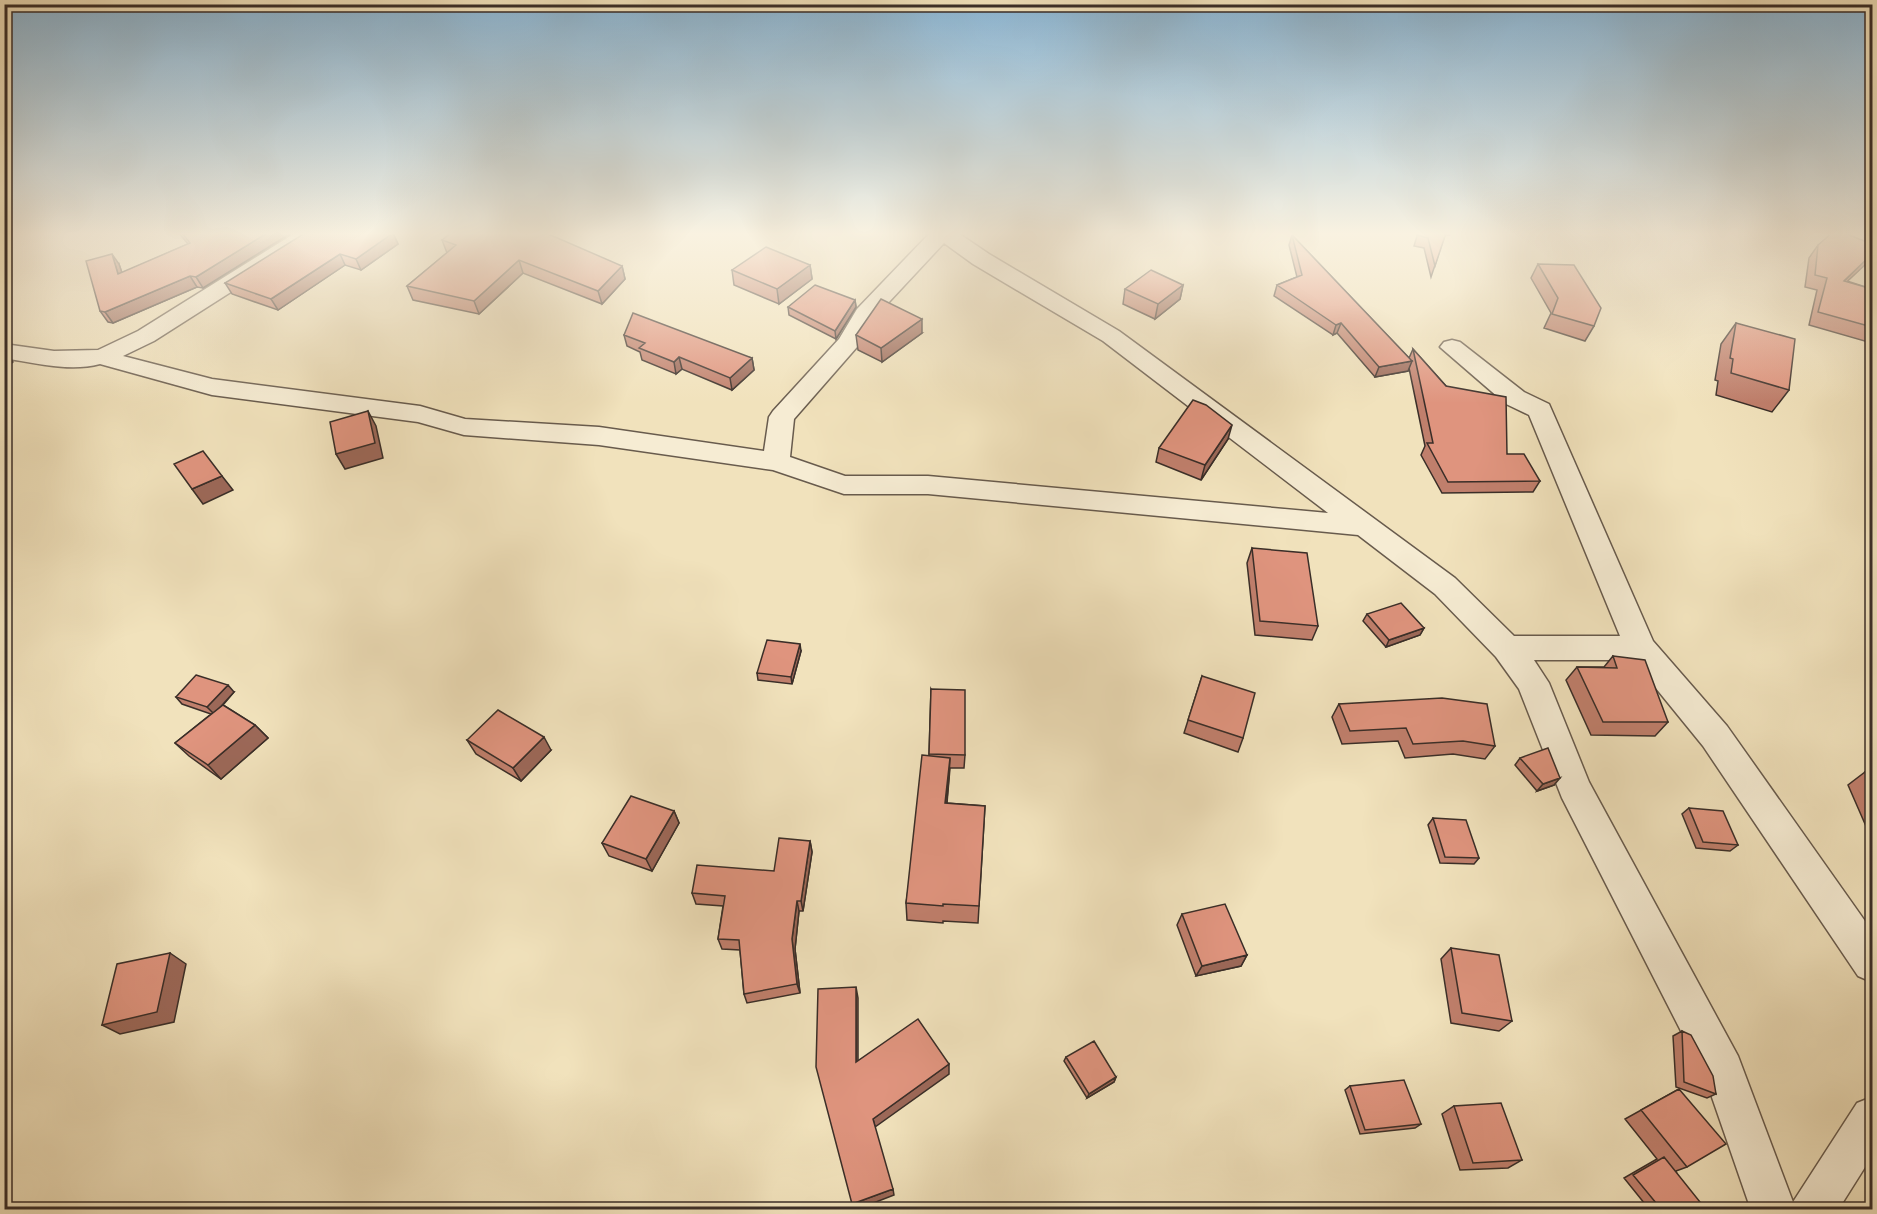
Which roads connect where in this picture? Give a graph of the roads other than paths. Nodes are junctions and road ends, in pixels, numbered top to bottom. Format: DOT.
graph roads {
  1 [pos="220,290"];
  2 [pos="889,290"];
  3 [pos="1033,290"];
  4 [pos="1452,347"];
  5 [pos="4,351"];
  6 [pos="106,355"];
  7 [pos="776,462"];
  8 [pos="1365,526"];
  9 [pos="1507,648"];
  10 [pos="1641,648"];
  11 [pos="1872,963"];
  12 [pos="1872,1118"];
  13 [pos="1774,1209"];
  14 [pos="1812,1209"];
  1 -- 6 [label="street"];
  2 -- 7 [label="street"];
  3 -- 8 [label="street"];
  4 -- 10 [label="street"];
  5 -- 6 [label="street"];
  6 -- 7 [label="street"];
  7 -- 8 [label="street"];
  8 -- 9 [label="street"];
  9 -- 10 [label="street"];
  9 -- 13 [label="street"];
  10 -- 11 [label="street"];
  12 -- 14 [label="street"];
}
